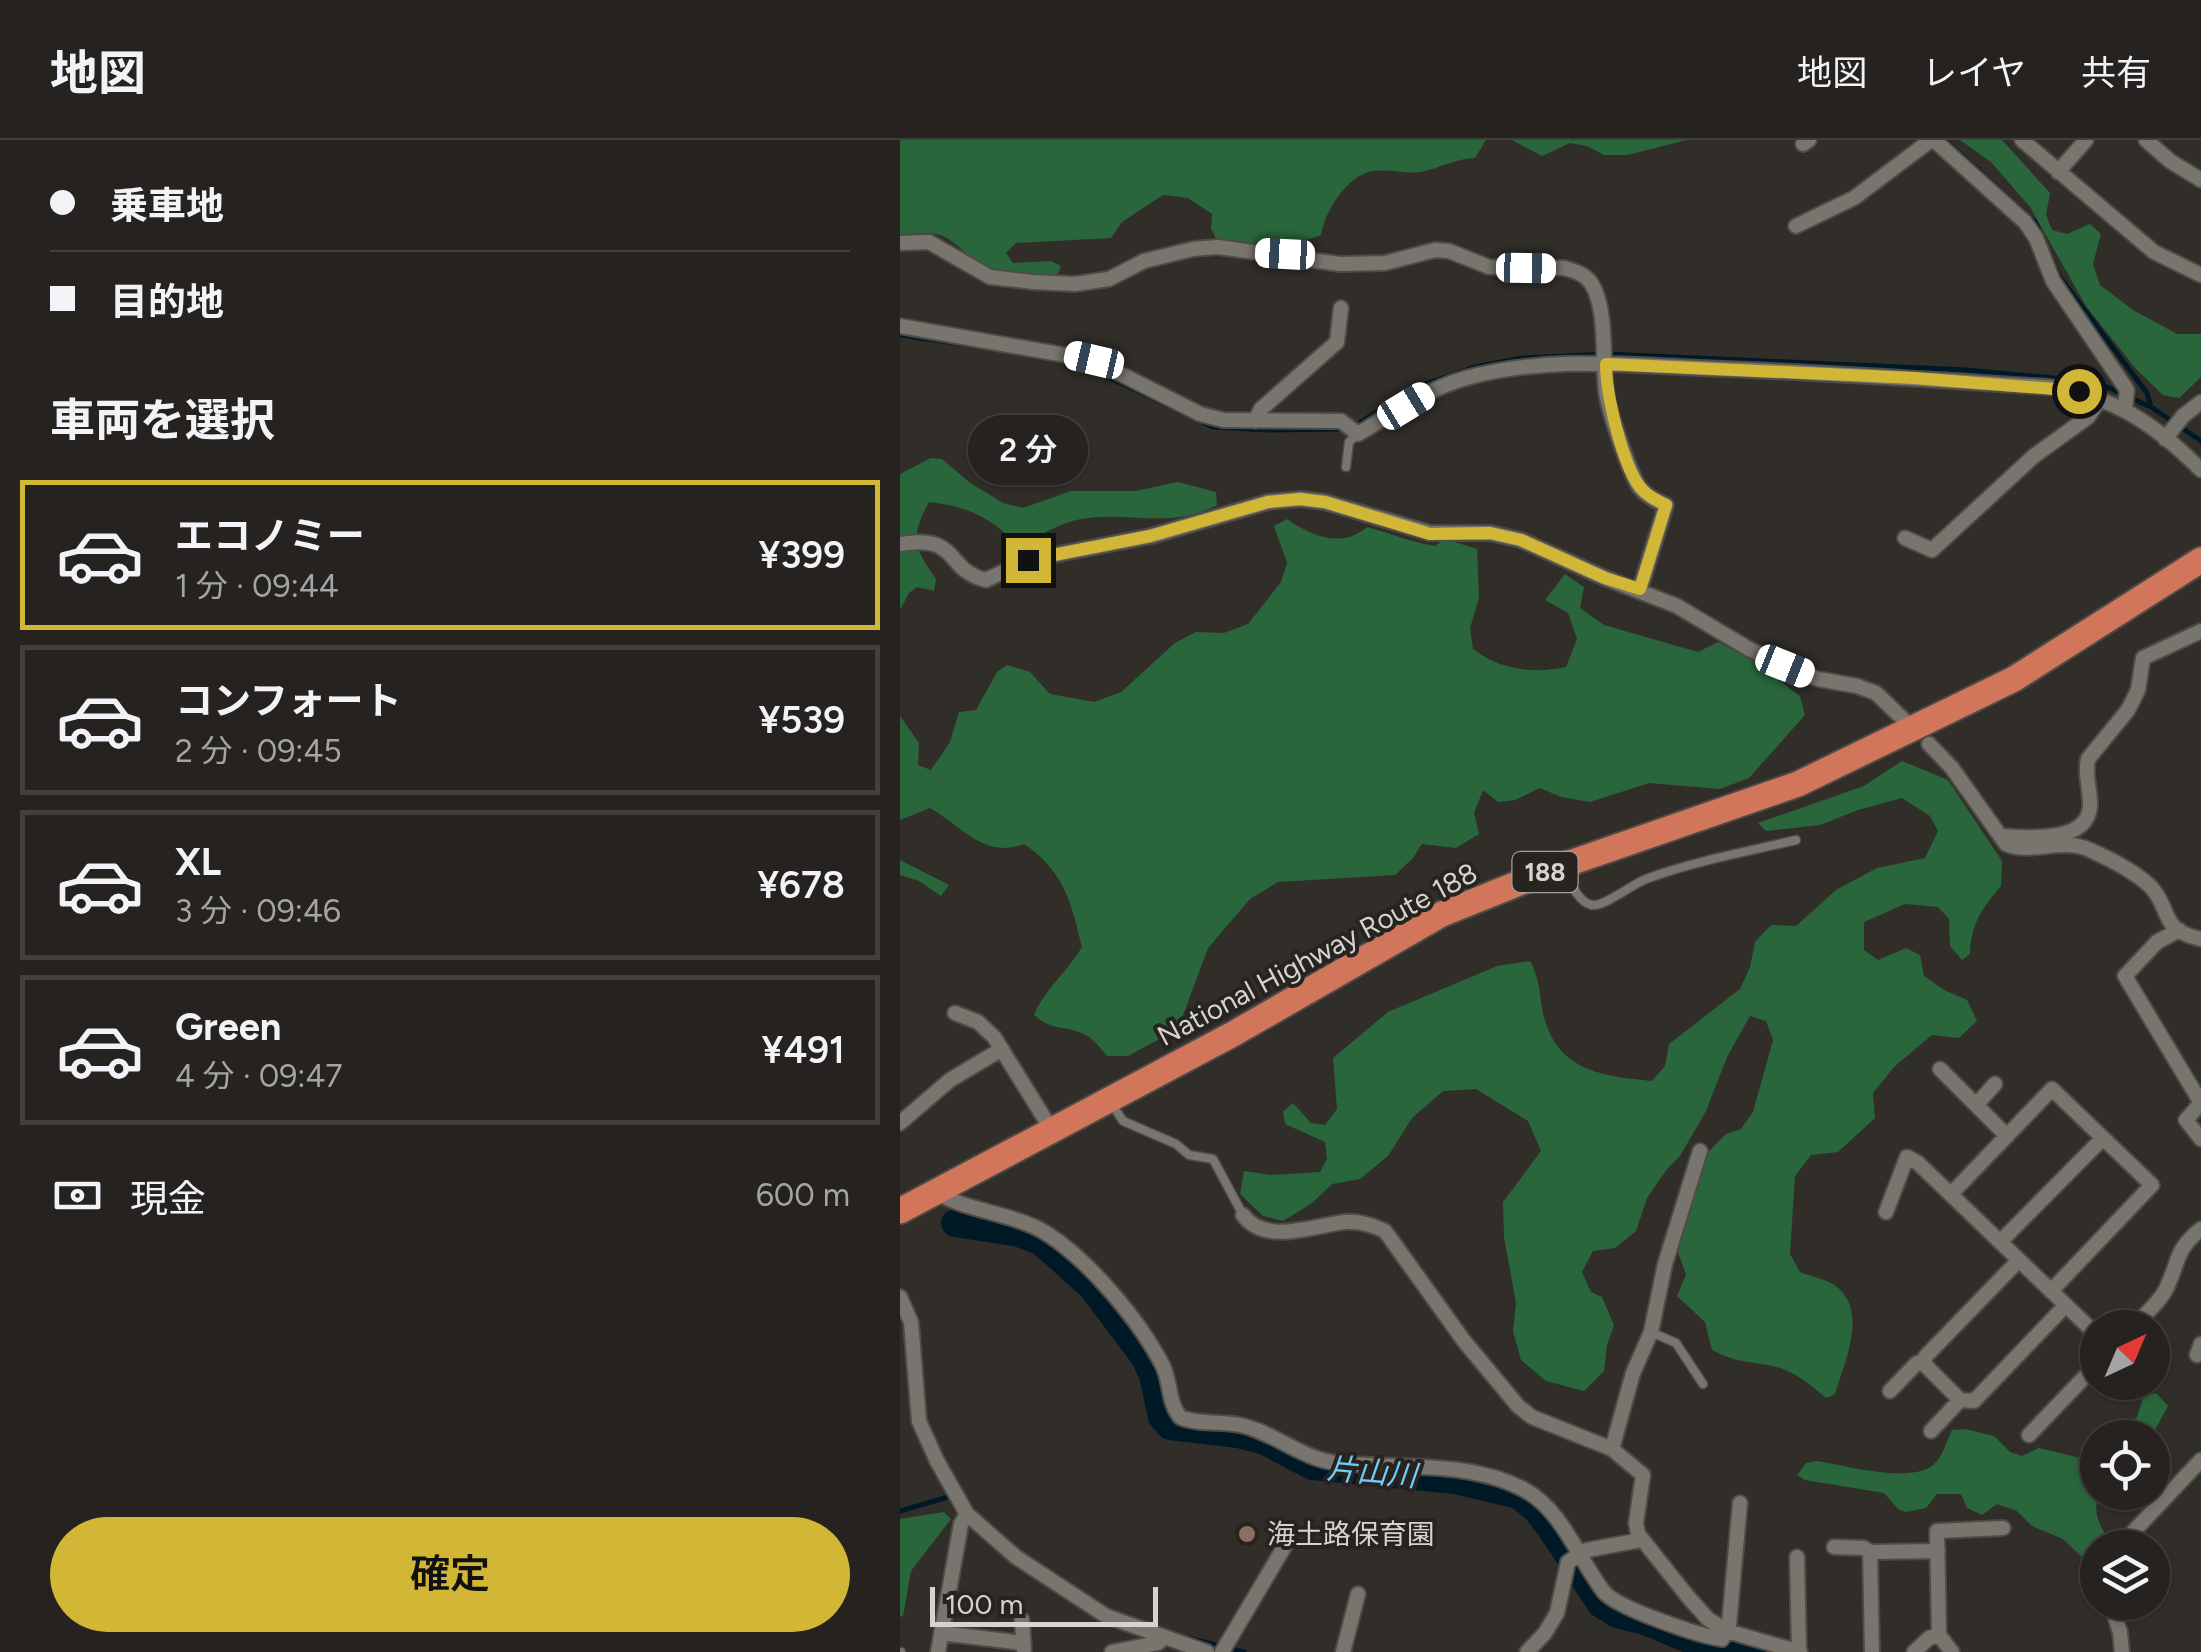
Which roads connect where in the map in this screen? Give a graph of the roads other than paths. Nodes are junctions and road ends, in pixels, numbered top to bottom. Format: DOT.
graph roads {
  1 [pos="1932,140"];
  2 [pos="2022,140"];
  3 [pos="2086,140"];
  4 [pos="2146,140"];
  5 [pos="2058,172"];
  6 [pos="2201,180"];
  7 [pos="1796,226"];
  8 [pos="900,243"];
  9 [pos="2201,275"];
  10 [pos="1341,308"];
  11 [pos="900,326"];
  12 [pos="1606,364"];
  13 [pos="2100,398"];
  14 [pos="2201,402"];
  15 [pos="2125,408"];
  16 [pos="1255,422"];
  17 [pos="1358,434"];
  18 [pos="2165,439"];
  19 [pos="1346,467"];
  20 [pos="2201,470"];
  21 [pos="1905,538"];
  22 [pos="900,544"];
  23 [pos="2201,560"];
  24 [pos="1640,589"];
  25 [pos="2201,630"];
  26 [pos="1904,720"];
  27 [pos="1929,744"];
  28 [pos="2001,836"];
  29 [pos="1796,840"];
  30 [pos="1564,866"];
  31 [pos="2179,930"];
  32 [pos="2201,939"];
  33 [pos="956,1013"];
  34 [pos="1002,1049"];
  35 [pos="1940,1069"];
  36 [pos="1995,1084"];
  37 [pos="1108,1100"];
  38 [pos="2201,1103"];
  39 [pos="1976,1104"];
  40 [pos="900,1123"];
  41 [pos="1053,1132"];
  42 [pos="2007,1136"];
  43 [pos="2103,1138"];
  44 [pos="2201,1139"];
  45 [pos="1700,1151"];
  46 [pos="938,1192"];
  47 [pos="1951,1194"];
  48 [pos="900,1211"];
  49 [pos="1886,1212"];
  50 [pos="1244,1215"];
  51 [pos="2201,1228"];
  52 [pos="2000,1242"];
  53 [pos="2019,1260"];
  54 [pos="2051,1291"];
  55 [pos="900,1297"];
  56 [pos="2066,1306"];
  57 [pos="2149,1310"];
  58 [pos="2080,1319"];
  59 [pos="1651,1332"];
  60 [pos="1925,1361"];
  61 [pos="2080,1382"];
  62 [pos="1703,1384"];
  63 [pos="1890,1390"];
  64 [pos="1960,1400"];
  65 [pos="1931,1431"];
  66 [pos="2029,1436"];
  67 [pos="1612,1449"];
  68 [pos="2201,1460"];
  69 [pos="1740,1504"];
  70 [pos="967,1514"];
  71 [pos="2004,1528"];
  72 [pos="2135,1530"];
  73 [pos="1288,1539"];
  74 [pos="1641,1540"];
  75 [pos="1834,1548"];
  76 [pos="1938,1550"];
  77 [pos="1870,1552"];
  78 [pos="1575,1557"];
  79 [pos="1797,1557"];
  80 [pos="1358,1594"];
  81 [pos="1022,1620"];
  82 [pos="2116,1620"];
  83 [pos="1726,1631"];
  84 [pos="941,1633"];
  85 [pos="1940,1635"];
  86 [pos="1163,1638"];
  87 [pos="1024,1647"];
  88 [pos="938,1652"];
  89 [pos="1112,1652"];
  90 [pos="1207,1652"];
  91 [pos="1222,1652"];
  92 [pos="1343,1652"];
  93 [pos="1527,1652"];
  94 [pos="1800,1652"];
  95 [pos="1872,1652"];
  96 [pos="1914,1652"];
  97 [pos="1952,1652"];
  98 [pos="2122,1652"];
  1 -- 7 [label="street"];
  1 -- 15 [label="street"];
  2 -- 5 [label="street"];
  3 -- 5 [label="street"];
  4 -- 6 [label="street"];
  5 -- 9 [label="street"];
  8 -- 12 [label="street"];
  10 -- 16 [label="street"];
  11 -- 16 [label="street"];
  12 -- 13 [label="street"];
  12 -- 17 [label="street"];
  12 -- 24 [label="street"];
  13 -- 15 [label="street"];
  13 -- 21 [label="street"];
  14 -- 18 [label="street"];
  15 -- 18 [label="street"];
  16 -- 17 [label="street"];
  17 -- 19 [label="lane"];
  18 -- 20 [label="street"];
  22 -- 24 [label="street"];
  23 -- 30 [label="highway, National Highway Route 188 / 188"];
  24 -- 26 [label="street"];
  25 -- 28 [label="street"];
  27 -- 28 [label="street"];
  28 -- 31 [label="street"];
  29 -- 30 [label="lane"];
  30 -- 37 [label="highway, National Highway Route 188 / 188"];
  31 -- 32 [label="street"];
  31 -- 38 [label="street"];
  33 -- 34 [label="street"];
  34 -- 40 [label="street"];
  34 -- 41 [label="street"];
  35 -- 39 [label="street"];
  36 -- 39 [label="street"];
  37 -- 41 [label="highway, National Highway Route 188 / 188"];
  37 -- 50 [label="lane"];
  38 -- 44 [label="street"];
  39 -- 42 [label="street"];
  41 -- 46 [label="highway, National Highway Route 188 / 188"];
  42 -- 43 [label="street"];
  42 -- 47 [label="street"];
  43 -- 52 [label="street"];
  43 -- 54 [label="street"];
  45 -- 59 [label="street"];
  46 -- 48 [label="highway, National Highway Route 188 / 188"];
  46 -- 78 [label="street"];
  47 -- 49 [label="street"];
  47 -- 52 [label="street"];
  50 -- 67 [label="street"];
  51 -- 57 [label="street"];
  52 -- 53 [label="street"];
  53 -- 54 [label="street"];
  53 -- 60 [label="street"];
  54 -- 56 [label="street"];
  55 -- 70 [label="street"];
  56 -- 58 [label="street"];
  56 -- 64 [label="street"];
  59 -- 62 [label="lane"];
  59 -- 67 [label="street"];
  60 -- 63 [label="street"];
  60 -- 64 [label="street"];
  61 -- 66 [label="street"];
  64 -- 65 [label="street"];
  67 -- 74 [label="street"];
  68 -- 72 [label="street"];
  69 -- 83 [label="street"];
  70 -- 84 [label="street"];
  70 -- 86 [label="street"];
  71 -- 76 [label="street"];
  73 -- 91 [label="street"];
  74 -- 78 [label="street"];
  74 -- 83 [label="street"];
  75 -- 77 [label="street"];
  76 -- 77 [label="street"];
  76 -- 85 [label="street"];
  77 -- 95 [label="street"];
  78 -- 83 [label="street"];
  78 -- 93 [label="street"];
  79 -- 94 [label="street"];
  80 -- 92 [label="street"];
  81 -- 87 [label="street"];
  82 -- 98 [label="street"];
  83 -- 94 [label="street"];
  84 -- 87 [label="street"];
  84 -- 88 [label="street"];
  85 -- 96 [label="street"];
  85 -- 97 [label="street"];
  86 -- 89 [label="street"];
  86 -- 90 [label="street"];
}
